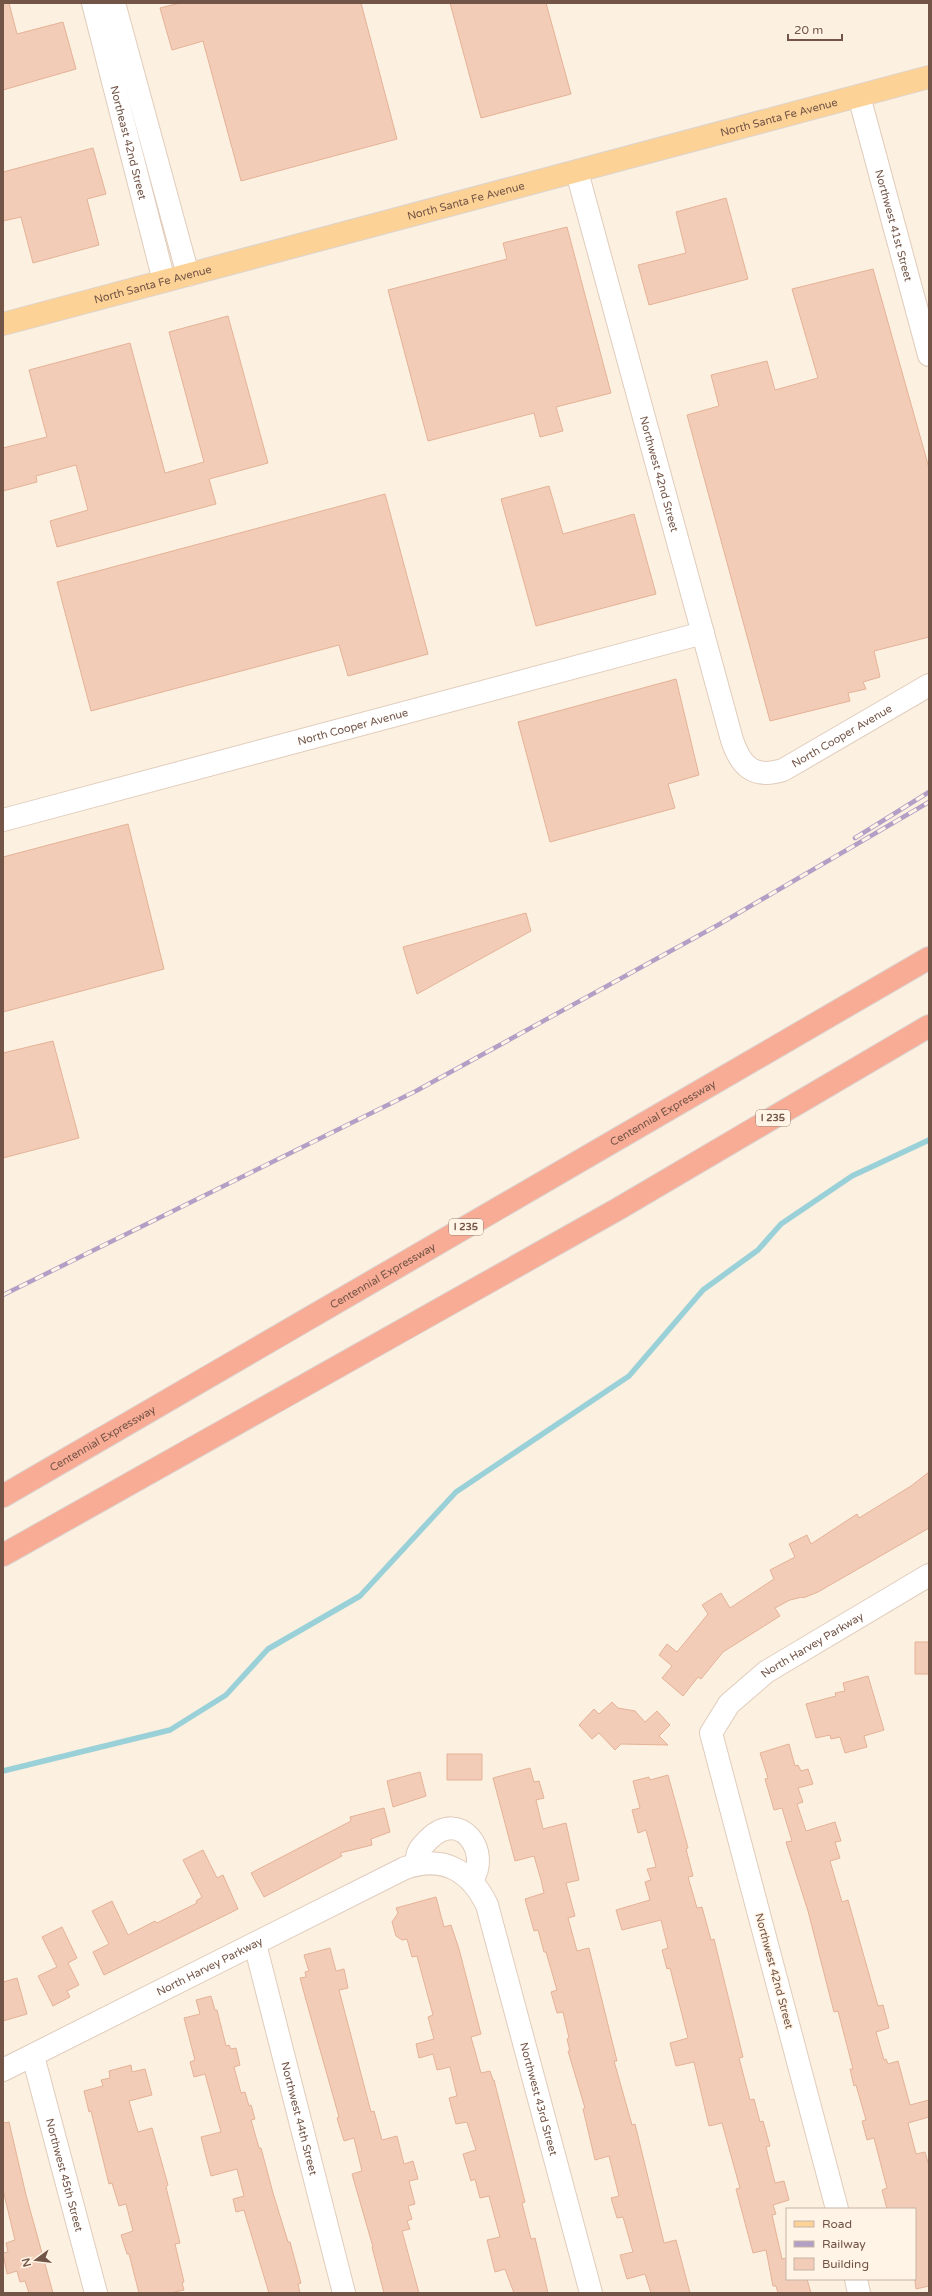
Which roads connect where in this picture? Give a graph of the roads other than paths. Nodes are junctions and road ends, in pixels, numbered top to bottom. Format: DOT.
graph roads {
  1 [pos="93,3"];
  2 [pos="114,3"];
  3 [pos="929,77"];
  4 [pos="859,96"];
  5 [pos="577,172"];
  6 [pos="188,275"];
  7 [pos="164,281"];
  8 [pos="3,324"];
  9 [pos="929,355"];
  10 [pos="703,633"];
  11 [pos="929,685"];
  12 [pos="752,770"];
  13 [pos="3,820"];
  14 [pos="929,958"];
  15 [pos="929,1026"];
  16 [pos="3,1496"];
  17 [pos="3,1555"];
  18 [pos="929,1575"];
  19 [pos="711,1733"];
  20 [pos="417,1864"];
  21 [pos="472,1879"];
  22 [pos="255,1944"];
  23 [pos="33,2056"];
  24 [pos="3,2070"];
  25 [pos="837,2208"];
  26 [pos="856,2280"];
  27 [pos="96,2293"];
  28 [pos="344,2293"];
  29 [pos="591,2293"];
  30 [pos="859,2293"];
  1 -- 7 [label="street, Northeast 42nd Street"];
  2 -- 6 [label="street, Northeast 42nd Street"];
  3 -- 4 [label="main road, North Santa Fe Avenue"];
  4 -- 5 [label="main road, North Santa Fe Avenue"];
  4 -- 9 [label="street, Northwest 41st Street"];
  5 -- 6 [label="main road, North Santa Fe Avenue"];
  5 -- 10 [label="street, Northwest 42nd Street"];
  6 -- 7 [label="main road, North Santa Fe Avenue"];
  7 -- 8 [label="main road, North Santa Fe Avenue"];
  10 -- 12 [label="street, Northwest 42nd Street"];
  10 -- 13 [label="street, North Cooper Avenue"];
  11 -- 12 [label="street, North Cooper Avenue"];
  14 -- 16 [label="highway, Centennial Expressway / I 235"];
  15 -- 17 [label="highway, I 235"];
  18 -- 19 [label="street, North Harvey Parkway"];
  19 -- 25 [label="street, Northwest 42nd Street"];
  20 -- 21 [label="street, North Harvey Parkway"];
  20 -- 21 [label="street"];
  20 -- 22 [label="street, North Harvey Parkway"];
  21 -- 29 [label="street, Northwest 43rd Street"];
  22 -- 23 [label="street, North Harvey Parkway"];
  22 -- 28 [label="street, Northwest 44th Street"];
  23 -- 24 [label="street, North Harvey Parkway"];
  23 -- 27 [label="street, Northwest 45th Street"];
  26 -- 30 [label="street"];
}
